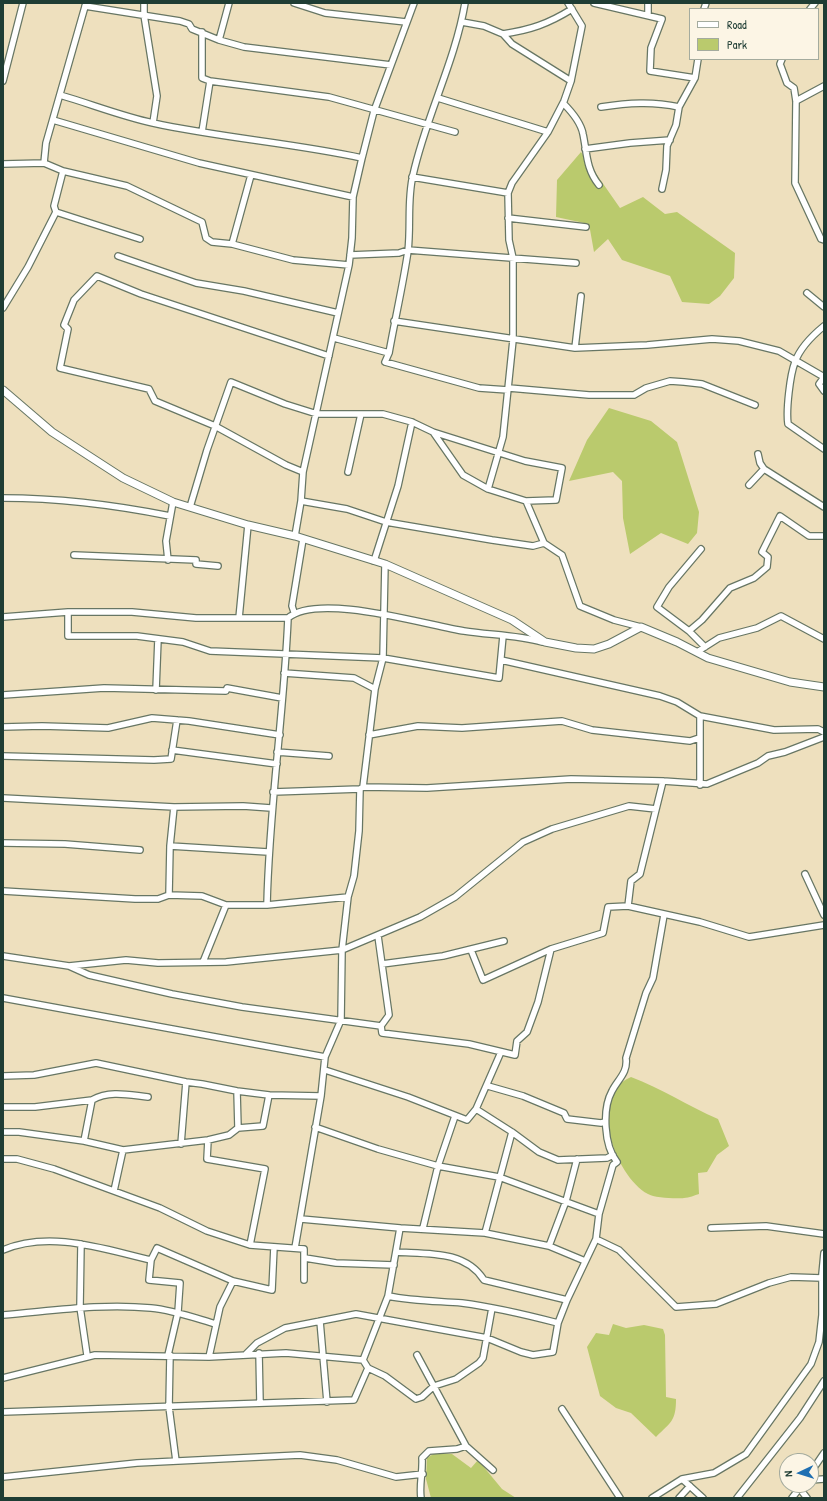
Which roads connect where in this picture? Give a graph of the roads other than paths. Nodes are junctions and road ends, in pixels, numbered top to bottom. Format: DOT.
graph roads {
  1 [pos="23,3"];
  2 [pos="144,3"];
  3 [pos="229,3"];
  4 [pos="294,3"];
  5 [pos="414,3"];
  6 [pos="465,3"];
  7 [pos="568,3"];
  8 [pos="594,3"];
  9 [pos="648,3"];
  10 [pos="607,4"];
  11 [pos="86,5"];
  12 [pos="572,9"];
  13 [pos="144,15"];
  14 [pos="648,15"];
  15 [pos="406,22"];
  16 [pos="462,22"];
  17 [pos="202,32"];
  18 [pos="503,34"];
  19 [pos="219,40"];
  20 [pos="698,60"];
  21 [pos="782,60"];
  22 [pos="391,65"];
  23 [pos="694,78"];
  24 [pos="3,81"];
  25 [pos="210,81"];
  26 [pos="571,81"];
  27 [pos="824,86"];
  28 [pos="60,95"];
  29 [pos="438,98"];
  30 [pos="796,101"];
  31 [pos="563,103"];
  32 [pos="601,107"];
  33 [pos="679,107"];
  34 [pos="374,111"];
  35 [pos="53,120"];
  36 [pos="152,123"];
  37 [pos="428,125"];
  38 [pos="202,132"];
  39 [pos="455,132"];
  40 [pos="548,132"];
  41 [pos="670,140"];
  42 [pos="584,149"];
  43 [pos="362,158"];
  44 [pos="44,163"];
  45 [pos="3,164"];
  46 [pos="64,171"];
  47 [pos="251,176"];
  48 [pos="412,177"];
  49 [pos="599,185"];
  50 [pos="662,189"];
  51 [pos="508,193"];
  52 [pos="353,197"];
  53 [pos="56,212"];
  54 [pos="508,218"];
  55 [pos="586,227"];
  56 [pos="140,239"];
  57 [pos="824,240"];
  58 [pos="232,244"];
  59 [pos="408,250"];
  60 [pos="350,255"];
  61 [pos="118,256"];
  62 [pos="513,258"];
  63 [pos="576,263"];
  64 [pos="349,265"];
  65 [pos="807,292"];
  66 [pos="581,296"];
  67 [pos="824,306"];
  68 [pos="3,308"];
  69 [pos="338,313"];
  70 [pos="394,321"];
  71 [pos="824,326"];
  72 [pos="334,338"];
  73 [pos="513,340"];
  74 [pos="575,348"];
  75 [pos="389,352"];
  76 [pos="329,356"];
  77 [pos="795,361"];
  78 [pos="824,377"];
  79 [pos="508,389"];
  80 [pos="3,390"];
  81 [pos="824,391"];
  82 [pos="755,405"];
  83 [pos="317,414"];
  84 [pos="361,414"];
  85 [pos="412,422"];
  86 [pos="214,426"];
  87 [pos="433,432"];
  88 [pos="824,449"];
  89 [pos="498,452"];
  90 [pos="758,454"];
  91 [pos="764,470"];
  92 [pos="303,472"];
  93 [pos="348,472"];
  94 [pos="749,485"];
  95 [pos="488,488"];
  96 [pos="3,498"];
  97 [pos="301,501"];
  98 [pos="526,501"];
  99 [pos="173,502"];
  100 [pos="824,507"];
  101 [pos="190,508"];
  102 [pos="170,516"];
  103 [pos="386,522"];
  104 [pos="248,525"];
  105 [pos="295,536"];
  106 [pos="824,536"];
  107 [pos="303,539"];
  108 [pos="544,543"];
  109 [pos="701,549"];
  110 [pos="74,555"];
  111 [pos="168,560"];
  112 [pos="374,561"];
  113 [pos="385,564"];
  114 [pos="218,566"];
  115 [pos="68,612"];
  116 [pos="294,612"];
  117 [pos="384,613"];
  118 [pos="3,617"];
  119 [pos="239,618"];
  120 [pos="288,618"];
  121 [pos="641,628"];
  122 [pos="689,631"];
  123 [pos="504,636"];
  124 [pos="158,639"];
  125 [pos="824,639"];
  126 [pos="544,642"];
  127 [pos="705,648"];
  128 [pos="697,652"];
  129 [pos="286,655"];
  130 [pos="383,658"];
  131 [pos="501,660"];
  132 [pos="284,673"];
  133 [pos="824,687"];
  134 [pos="375,689"];
  135 [pos="156,690"];
  136 [pos="3,695"];
  137 [pos="282,698"];
  138 [pos="700,716"];
  139 [pos="177,720"];
  140 [pos="3,727"];
  141 [pos="824,732"];
  142 [pos="280,735"];
  143 [pos="369,735"];
  144 [pos="824,737"];
  145 [pos="699,738"];
  146 [pos="172,750"];
  147 [pos="277,752"];
  148 [pos="3,756"];
  149 [pos="329,756"];
  150 [pos="277,764"];
  151 [pos="663,781"];
  152 [pos="700,785"];
  153 [pos="362,788"];
  154 [pos="273,792"];
  155 [pos="3,798"];
  156 [pos="174,807"];
  157 [pos="271,808"];
  158 [pos="656,809"];
  159 [pos="3,842"];
  160 [pos="170,846"];
  161 [pos="140,850"];
  162 [pos="268,852"];
  163 [pos="805,874"];
  164 [pos="3,891"];
  165 [pos="168,894"];
  166 [pos="348,897"];
  167 [pos="226,905"];
  168 [pos="267,905"];
  169 [pos="628,906"];
  170 [pos="664,915"];
  171 [pos="824,915"];
  172 [pos="824,925"];
  173 [pos="378,936"];
  174 [pos="504,941"];
  175 [pos="551,949"];
  176 [pos="342,950"];
  177 [pos="471,950"];
  178 [pos="3,956"];
  179 [pos="203,962"];
  180 [pos="382,964"];
  181 [pos="69,966"];
  182 [pos="3,998"];
  183 [pos="341,1020"];
  184 [pos="381,1026"];
  185 [pos="501,1052"];
  186 [pos="325,1057"];
  187 [pos="325,1070"];
  188 [pos="3,1076"];
  189 [pos="186,1082"];
  190 [pos="488,1086"];
  191 [pos="237,1091"];
  192 [pos="269,1095"];
  193 [pos="321,1096"];
  194 [pos="148,1097"];
  195 [pos="92,1100"];
  196 [pos="3,1107"];
  197 [pos="476,1109"];
  198 [pos="455,1116"];
  199 [pos="605,1122"];
  200 [pos="315,1127"];
  201 [pos="238,1128"];
  202 [pos="3,1132"];
  203 [pos="512,1132"];
  204 [pos="208,1140"];
  205 [pos="84,1142"];
  206 [pos="181,1144"];
  207 [pos="123,1150"];
  208 [pos="613,1155"];
  209 [pos="3,1159"];
  210 [pos="577,1159"];
  211 [pos="438,1166"];
  212 [pos="499,1177"];
  213 [pos="114,1191"];
  214 [pos="566,1201"];
  215 [pos="599,1214"];
  216 [pos="301,1219"];
  217 [pos="400,1228"];
  218 [pos="424,1228"];
  219 [pos="711,1228"];
  220 [pos="485,1233"];
  221 [pos="824,1234"];
  222 [pos="596,1239"];
  223 [pos="81,1244"];
  224 [pos="250,1245"];
  225 [pos="549,1246"];
  226 [pos="274,1247"];
  227 [pos="295,1248"];
  228 [pos="3,1250"];
  229 [pos="396,1252"];
  230 [pos="824,1253"];
  231 [pos="305,1258"];
  232 [pos="151,1260"];
  233 [pos="585,1260"];
  234 [pos="394,1265"];
  235 [pos="822,1278"];
  236 [pos="304,1280"];
  237 [pos="233,1281"];
  238 [pos="388,1296"];
  239 [pos="567,1300"];
  240 [pos="80,1307"];
  241 [pos="492,1308"];
  242 [pos="178,1312"];
  243 [pos="3,1315"];
  244 [pos="379,1318"];
  245 [pos="320,1321"];
  246 [pos="558,1323"];
  247 [pos="216,1324"];
  248 [pos="488,1338"];
  249 [pos="259,1353"];
  250 [pos="246,1354"];
  251 [pos="169,1355"];
  252 [pos="324,1355"];
  253 [pos="417,1355"];
  254 [pos="87,1356"];
  255 [pos="209,1357"];
  256 [pos="363,1360"];
  257 [pos="368,1368"];
  258 [pos="3,1378"];
  259 [pos="824,1381"];
  260 [pos="434,1386"];
  261 [pos="327,1402"];
  262 [pos="260,1403"];
  263 [pos="170,1407"];
  264 [pos="562,1409"];
  265 [pos="3,1412"];
  266 [pos="466,1446"];
  267 [pos="176,1461"];
  268 [pos="493,1470"];
  269 [pos="422,1474"];
  270 [pos="3,1477"];
  271 [pos="682,1479"];
  272 [pos="690,1486"];
  273 [pos="421,1498"];
  274 [pos="620,1498"];
  275 [pos="652,1498"];
  276 [pos="679,1498"];
  277 [pos="703,1498"];
  278 [pos="737,1498"];
  1 -- 24 [label="street"];
  2 -- 13 [label="street"];
  3 -- 19 [label="street"];
  4 -- 15 [label="street"];
  5 -- 15 [label="street"];
  6 -- 16 [label="street"];
  7 -- 12 [label="street"];
  8 -- 10 [label="street"];
  9 -- 14 [label="street"];
  10 -- 14 [label="street"];
  11 -- 13 [label="street"];
  11 -- 28 [label="street"];
  12 -- 18 [label="street"];
  12 -- 26 [label="street"];
  13 -- 17 [label="street"];
  13 -- 36 [label="street"];
  14 -- 23 [label="street"];
  15 -- 22 [label="street"];
  16 -- 18 [label="street"];
  16 -- 29 [label="street"];
  17 -- 19 [label="street"];
  17 -- 25 [label="street"];
  18 -- 26 [label="street"];
  19 -- 22 [label="street"];
  20 -- 23 [label="street"];
  21 -- 30 [label="street"];
  22 -- 34 [label="street"];
  23 -- 33 [label="street"];
  25 -- 34 [label="street"];
  25 -- 38 [label="street"];
  26 -- 31 [label="street"];
  27 -- 30 [label="street"];
  28 -- 35 [label="street"];
  28 -- 36 [label="street"];
  29 -- 37 [label="street"];
  29 -- 40 [label="street"];
  30 -- 57 [label="street"];
  31 -- 40 [label="street"];
  31 -- 42 [label="street"];
  32 -- 33 [label="street"];
  33 -- 41 [label="street"];
  34 -- 37 [label="street"];
  34 -- 43 [label="street"];
  35 -- 44 [label="street"];
  35 -- 47 [label="street"];
  36 -- 38 [label="street"];
  37 -- 39 [label="street"];
  37 -- 48 [label="street"];
  38 -- 43 [label="street"];
  40 -- 51 [label="street"];
  41 -- 42 [label="street"];
  41 -- 50 [label="street"];
  42 -- 49 [label="street"];
  43 -- 52 [label="street"];
  44 -- 45 [label="street"];
  44 -- 46 [label="street"];
  46 -- 53 [label="street"];
  46 -- 58 [label="street"];
  47 -- 52 [label="street"];
  47 -- 58 [label="street"];
  48 -- 51 [label="street"];
  48 -- 59 [label="street"];
  51 -- 54 [label="street"];
  52 -- 60 [label="street"];
  53 -- 56 [label="street"];
  53 -- 68 [label="street"];
  54 -- 55 [label="street"];
  54 -- 62 [label="street"];
  58 -- 64 [label="street"];
  59 -- 60 [label="street"];
  59 -- 62 [label="street"];
  59 -- 70 [label="street"];
  60 -- 64 [label="street"];
  61 -- 69 [label="street"];
  62 -- 63 [label="street"];
  62 -- 73 [label="street"];
  64 -- 69 [label="street"];
  65 -- 67 [label="street"];
  66 -- 74 [label="street"];
  69 -- 72 [label="street"];
  70 -- 73 [label="street"];
  70 -- 75 [label="street"];
  71 -- 77 [label="street"];
  72 -- 75 [label="street"];
  72 -- 76 [label="street"];
  73 -- 74 [label="street"];
  73 -- 79 [label="street"];
  74 -- 77 [label="street"];
  75 -- 79 [label="street"];
  76 -- 83 [label="street"];
  76 -- 86 [label="street"];
  77 -- 78 [label="street"];
  77 -- 88 [label="street"];
  78 -- 81 [label="street"];
  79 -- 82 [label="street"];
  79 -- 89 [label="street"];
  80 -- 99 [label="street"];
  83 -- 84 [label="street"];
  83 -- 86 [label="street"];
  83 -- 92 [label="street"];
  84 -- 85 [label="street"];
  84 -- 93 [label="street"];
  85 -- 87 [label="street"];
  85 -- 103 [label="street"];
  86 -- 92 [label="street"];
  86 -- 101 [label="street"];
  87 -- 89 [label="street"];
  87 -- 95 [label="street"];
  89 -- 95 [label="street"];
  89 -- 98 [label="street"];
  90 -- 91 [label="street"];
  91 -- 94 [label="street"];
  91 -- 100 [label="street"];
  92 -- 97 [label="street"];
  95 -- 98 [label="street"];
  96 -- 102 [label="street"];
  97 -- 103 [label="street"];
  97 -- 105 [label="street"];
  98 -- 108 [label="street"];
  99 -- 101 [label="street"];
  99 -- 102 [label="street"];
  101 -- 104 [label="street"];
  102 -- 111 [label="street"];
  103 -- 108 [label="street"];
  103 -- 112 [label="street"];
  104 -- 105 [label="street"];
  104 -- 119 [label="street"];
  105 -- 107 [label="street"];
  106 -- 122 [label="street"];
  107 -- 112 [label="street"];
  107 -- 116 [label="street"];
  108 -- 121 [label="street"];
  109 -- 122 [label="street"];
  110 -- 111 [label="street"];
  111 -- 114 [label="street"];
  112 -- 113 [label="street"];
  113 -- 117 [label="street"];
  113 -- 126 [label="street"];
  115 -- 118 [label="street"];
  115 -- 119 [label="street"];
  115 -- 124 [label="street"];
  116 -- 117 [label="street"];
  116 -- 120 [label="street"];
  117 -- 123 [label="street"];
  117 -- 130 [label="street"];
  119 -- 120 [label="street"];
  120 -- 129 [label="street"];
  121 -- 126 [label="street"];
  121 -- 128 [label="street"];
  122 -- 127 [label="street"];
  123 -- 126 [label="street"];
  123 -- 131 [label="street"];
  124 -- 129 [label="street"];
  124 -- 135 [label="street"];
  125 -- 127 [label="street"];
  127 -- 128 [label="street"];
  128 -- 133 [label="street"];
  129 -- 130 [label="street"];
  129 -- 132 [label="street"];
  130 -- 131 [label="street"];
  130 -- 134 [label="street"];
  131 -- 138 [label="street"];
  132 -- 134 [label="street"];
  132 -- 137 [label="street"];
  134 -- 143 [label="street"];
  135 -- 136 [label="street"];
  135 -- 137 [label="street"];
  137 -- 142 [label="street"];
  138 -- 141 [label="street"];
  138 -- 145 [label="street"];
  139 -- 140 [label="street"];
  139 -- 142 [label="street"];
  139 -- 146 [label="street"];
  142 -- 147 [label="street"];
  143 -- 145 [label="street"];
  143 -- 153 [label="street"];
  144 -- 152 [label="street"];
  145 -- 152 [label="street"];
  146 -- 148 [label="street"];
  146 -- 150 [label="street"];
  147 -- 149 [label="street"];
  147 -- 150 [label="street"];
  150 -- 154 [label="street"];
  151 -- 152 [label="street"];
  151 -- 153 [label="street"];
  151 -- 158 [label="street"];
  153 -- 154 [label="street"];
  153 -- 166 [label="street"];
  154 -- 157 [label="street"];
  155 -- 156 [label="street"];
  156 -- 157 [label="street"];
  156 -- 160 [label="street"];
  157 -- 162 [label="street"];
  158 -- 169 [label="street"];
  158 -- 173 [label="street"];
  159 -- 161 [label="street"];
  160 -- 162 [label="street"];
  160 -- 165 [label="street"];
  162 -- 168 [label="street"];
  163 -- 171 [label="street"];
  164 -- 165 [label="street"];
  165 -- 167 [label="street"];
  166 -- 168 [label="street"];
  166 -- 176 [label="street"];
  167 -- 168 [label="street"];
  167 -- 179 [label="street"];
  169 -- 170 [label="street"];
  169 -- 175 [label="street"];
  170 -- 172 [label="street"];
  170 -- 199 [label="street"];
  173 -- 176 [label="street"];
  173 -- 180 [label="street"];
  174 -- 177 [label="street"];
  175 -- 177 [label="street"];
  175 -- 185 [label="street"];
  176 -- 179 [label="street"];
  176 -- 183 [label="street"];
  177 -- 180 [label="street"];
  178 -- 181 [label="street"];
  179 -- 181 [label="street"];
  180 -- 184 [label="street"];
  181 -- 183 [label="street"];
  182 -- 186 [label="street"];
  183 -- 184 [label="street"];
  183 -- 186 [label="street"];
  184 -- 185 [label="street"];
  185 -- 190 [label="street"];
  186 -- 187 [label="street"];
  187 -- 193 [label="street"];
  187 -- 198 [label="street"];
  188 -- 189 [label="street"];
  189 -- 191 [label="street"];
  189 -- 206 [label="street"];
  190 -- 197 [label="street"];
  190 -- 199 [label="street"];
  191 -- 192 [label="street"];
  191 -- 201 [label="street"];
  192 -- 193 [label="street"];
  192 -- 201 [label="street"];
  193 -- 200 [label="street"];
  194 -- 195 [label="street"];
  195 -- 196 [label="street"];
  195 -- 205 [label="street"];
  197 -- 198 [label="street"];
  197 -- 203 [label="street"];
  198 -- 211 [label="street"];
  199 -- 208 [label="street"];
  200 -- 211 [label="street"];
  200 -- 216 [label="street"];
  201 -- 204 [label="street"];
  202 -- 205 [label="street"];
  203 -- 210 [label="street"];
  203 -- 212 [label="street"];
  204 -- 206 [label="street"];
  204 -- 224 [label="street"];
  205 -- 207 [label="street"];
  206 -- 207 [label="street"];
  207 -- 213 [label="street"];
  208 -- 210 [label="street"];
  208 -- 215 [label="street"];
  209 -- 213 [label="street"];
  210 -- 214 [label="street"];
  211 -- 212 [label="street"];
  211 -- 218 [label="street"];
  212 -- 214 [label="street"];
  212 -- 220 [label="street"];
  213 -- 224 [label="street"];
  214 -- 215 [label="street"];
  214 -- 225 [label="street"];
  215 -- 222 [label="street"];
  216 -- 217 [label="street"];
  216 -- 227 [label="street"];
  217 -- 218 [label="street"];
  217 -- 229 [label="street"];
  218 -- 220 [label="street"];
  219 -- 221 [label="street"];
  220 -- 225 [label="street"];
  222 -- 233 [label="street"];
  222 -- 235 [label="street"];
  223 -- 228 [label="street"];
  223 -- 232 [label="street"];
  223 -- 240 [label="street"];
  224 -- 226 [label="street"];
  225 -- 233 [label="street"];
  226 -- 227 [label="street"];
  226 -- 237 [label="street"];
  227 -- 231 [label="street"];
  229 -- 234 [label="street"];
  229 -- 239 [label="street"];
  230 -- 235 [label="street"];
  231 -- 234 [label="street"];
  231 -- 236 [label="street"];
  232 -- 237 [label="street"];
  232 -- 242 [label="street"];
  233 -- 239 [label="street"];
  234 -- 238 [label="street"];
  235 -- 271 [label="street"];
  237 -- 247 [label="street"];
  238 -- 241 [label="street"];
  238 -- 244 [label="street"];
  239 -- 246 [label="street"];
  240 -- 242 [label="street"];
  240 -- 243 [label="street"];
  240 -- 254 [label="street"];
  241 -- 246 [label="street"];
  241 -- 248 [label="street"];
  242 -- 247 [label="street"];
  242 -- 251 [label="street"];
  244 -- 245 [label="street"];
  244 -- 248 [label="street"];
  244 -- 256 [label="street"];
  245 -- 250 [label="street"];
  245 -- 252 [label="street"];
  246 -- 248 [label="street"];
  247 -- 255 [label="street"];
  248 -- 260 [label="street"];
  249 -- 250 [label="street"];
  249 -- 252 [label="street"];
  249 -- 262 [label="street"];
  250 -- 255 [label="street"];
  251 -- 254 [label="street"];
  251 -- 255 [label="street"];
  251 -- 263 [label="street"];
  252 -- 256 [label="street"];
  252 -- 261 [label="street"];
  253 -- 260 [label="street"];
  254 -- 258 [label="street"];
  256 -- 257 [label="street"];
  257 -- 260 [label="street"];
  257 -- 261 [label="street"];
  259 -- 278 [label="street"];
  260 -- 266 [label="street"];
  261 -- 262 [label="street"];
  262 -- 263 [label="street"];
  263 -- 265 [label="street"];
  263 -- 267 [label="street"];
  264 -- 274 [label="street"];
  266 -- 268 [label="street"];
  266 -- 269 [label="street"];
  267 -- 269 [label="street"];
  267 -- 270 [label="street"];
  269 -- 273 [label="street"];
  271 -- 272 [label="street"];
  271 -- 275 [label="street"];
  272 -- 276 [label="street"];
  272 -- 277 [label="street"];
}
